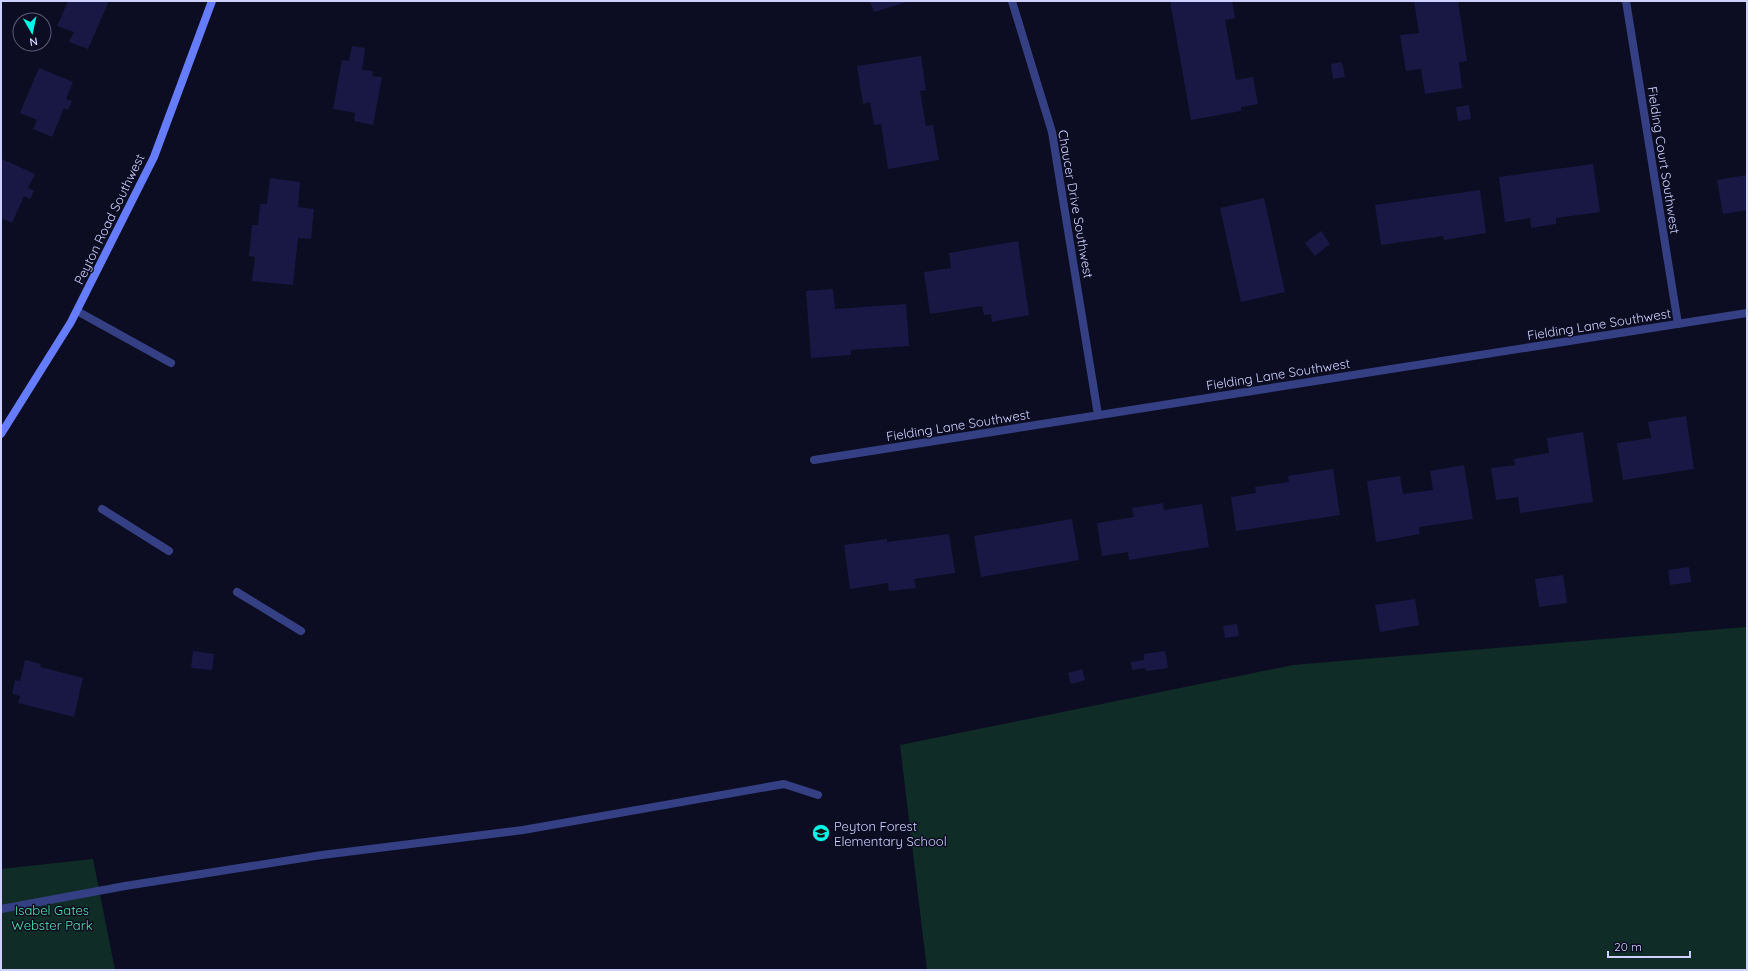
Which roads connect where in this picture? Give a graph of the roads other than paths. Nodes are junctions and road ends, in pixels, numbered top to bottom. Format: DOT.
graph roads {
  1 [pos="212,1"];
  2 [pos="1012,1"];
  3 [pos="1626,1"];
  4 [pos="77,311"];
  5 [pos="1747,313"];
  6 [pos="1678,324"];
  7 [pos="171,363"];
  8 [pos="1098,415"];
  9 [pos="1,434"];
  10 [pos="814,460"];
  11 [pos="102,509"];
  12 [pos="169,551"];
  13 [pos="237,592"];
  14 [pos="301,631"];
  15 [pos="818,796"];
  16 [pos="1,909"];
  1 -- 4 [label="street, Peyton Road Southwest"];
  2 -- 8 [label="street, Chaucer Drive Southwest"];
  3 -- 6 [label="street, Fielding Court Southwest"];
  4 -- 7 [label="street"];
  4 -- 9 [label="street, Peyton Road Southwest"];
  5 -- 6 [label="street, Fielding Lane Southwest"];
  6 -- 8 [label="street, Fielding Lane Southwest"];
  8 -- 10 [label="street, Fielding Lane Southwest"];
  11 -- 12 [label="street"];
  13 -- 14 [label="street"];
  15 -- 16 [label="street"];
}
